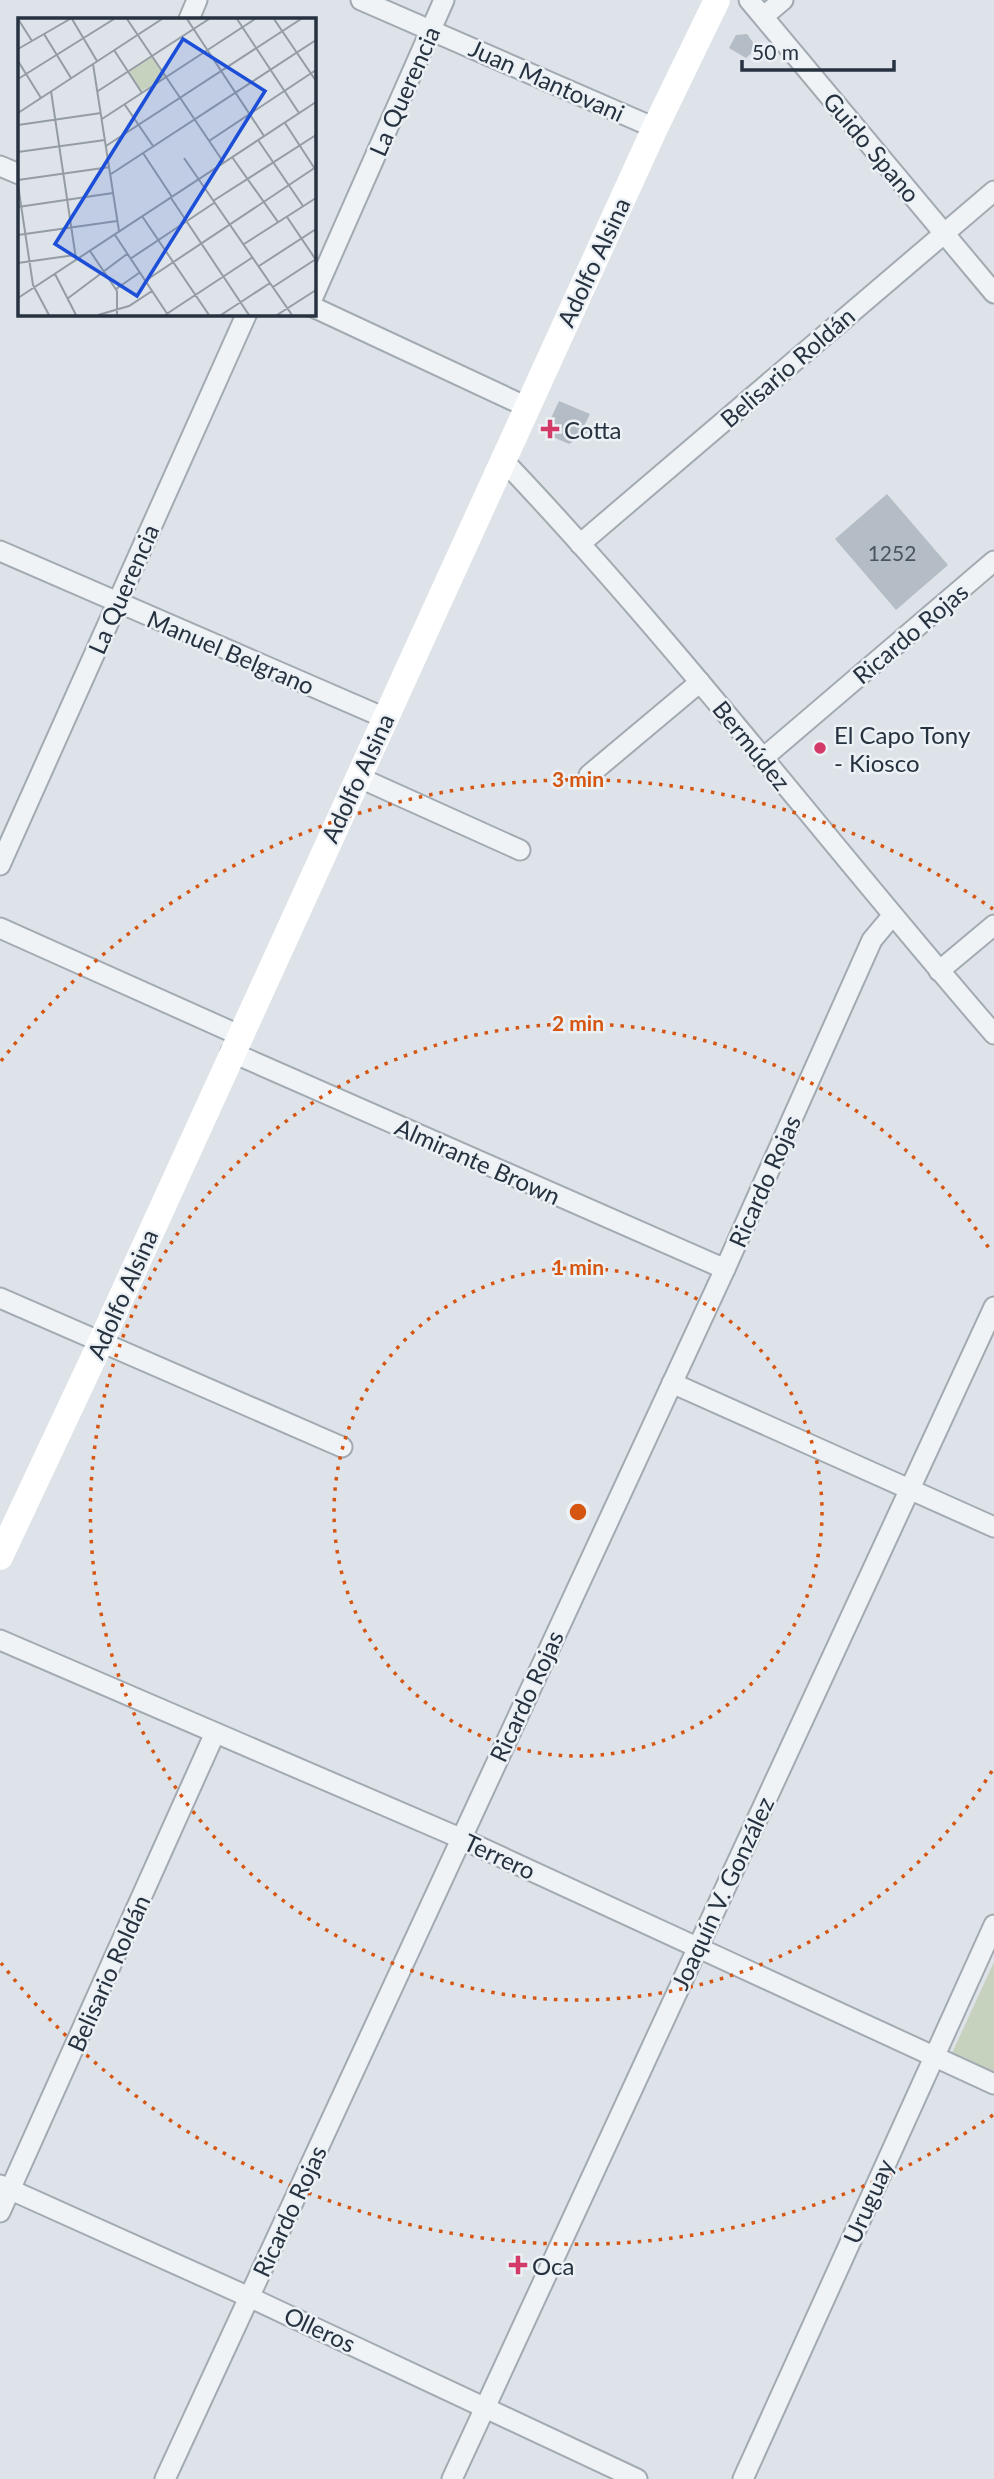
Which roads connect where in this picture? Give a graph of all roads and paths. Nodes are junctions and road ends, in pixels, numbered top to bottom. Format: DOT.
graph roads {
  1 [pos="197,0"];
  2 [pos="361,0"];
  3 [pos="444,0"];
  4 [pos="717,0"];
  5 [pos="749,0"];
  6 [pos="783,0"];
  7 [pos="764,16"];
  8 [pos="189,18"];
  9 [pos="432,29"];
  10 [pos="655,128"];
  11 [pos="994,191"];
  12 [pos="943,233"];
  13 [pos="315,293"];
  14 [pos="994,293"];
  15 [pos="315,308"];
  16 [pos="246,315"];
  17 [pos="527,407"];
  18 [pos="504,461"];
  19 [pos="580,544"];
  20 [pos="0,551"];
  21 [pos="994,561"];
  22 [pos="116,602"];
  23 [pos="700,682"];
  24 [pos="385,718"];
  25 [pos="762,759"];
  26 [pos="589,775"];
  27 [pos="358,776"];
  28 [pos="520,850"];
  29 [pos="0,865"];
  30 [pos="892,916"];
  31 [pos="994,925"];
  32 [pos="0,928"];
  33 [pos="939,971"];
  34 [pos="994,1034"];
  35 [pos="235,1044"];
  36 [pos="725,1269"];
  37 [pos="0,1298"];
  38 [pos="994,1307"];
  39 [pos="101,1342"];
  40 [pos="672,1383"];
  41 [pos="342,1447"];
  42 [pos="911,1488"];
  43 [pos="994,1527"];
  44 [pos="0,1557"];
  45 [pos="0,1640"];
  46 [pos="215,1733"];
  47 [pos="460,1838"];
  48 [pos="994,1924"];
  49 [pos="696,1948"];
  50 [pos="933,2056"];
  51 [pos="994,2084"];
  52 [pos="5,2188"];
  53 [pos="0,2212"];
  54 [pos="249,2297"];
  55 [pos="485,2406"];
  56 [pos="165,2479"];
  57 [pos="452,2479"];
  58 [pos="637,2479"];
  59 [pos="743,2479"];
  1 -- 8 [label="street"];
  2 -- 9 [label="street, Juan Mantovani"];
  3 -- 9 [label="street, La Querencia"];
  4 -- 10 [label="street, Adolfo Alsina"];
  5 -- 7 [label="street, Guido Spano"];
  6 -- 7 [label="street"];
  7 -- 12 [label="street, Guido Spano"];
  9 -- 10 [label="street, Juan Mantovani"];
  9 -- 13 [label="street, La Querencia"];
  10 -- 17 [label="street, Adolfo Alsina"];
  11 -- 12 [label="street, Belisario Roldán"];
  12 -- 14 [label="street, Guido Spano"];
  12 -- 19 [label="street, Belisario Roldán"];
  15 -- 17 [label="street"];
  16 -- 22 [label="street, La Querencia"];
  17 -- 18 [label="street, Adolfo Alsina"];
  18 -- 19 [label="street, Bermúdez"];
  18 -- 24 [label="street, Adolfo Alsina"];
  19 -- 23 [label="street, Bermúdez"];
  20 -- 22 [label="street, Manuel Belgrano"];
  21 -- 25 [label="street, Ricardo Rojas"];
  22 -- 24 [label="street, Manuel Belgrano"];
  22 -- 29 [label="street, La Querencia"];
  23 -- 25 [label="street, Bermúdez"];
  23 -- 26 [label="street"];
  24 -- 27 [label="street, Adolfo Alsina"];
  25 -- 30 [label="street, Bermúdez"];
  27 -- 28 [label="street"];
  27 -- 35 [label="street, Adolfo Alsina"];
  30 -- 33 [label="street, Bermúdez"];
  30 -- 36 [label="street, Ricardo Rojas"];
  31 -- 33 [label="street"];
  32 -- 35 [label="street, Almirante Brown"];
  33 -- 34 [label="street, Bermúdez"];
  35 -- 36 [label="street, Almirante Brown"];
  35 -- 39 [label="street, Adolfo Alsina"];
  36 -- 40 [label="street, Ricardo Rojas"];
  37 -- 39 [label="street"];
  38 -- 42 [label="street, Joaquín V. González"];
  39 -- 41 [label="street"];
  39 -- 44 [label="street, Adolfo Alsina"];
  40 -- 42 [label="street"];
  40 -- 47 [label="street, Ricardo Rojas"];
  42 -- 43 [label="street"];
  42 -- 49 [label="street, Joaquín V. González"];
  45 -- 46 [label="street, Terrero"];
  46 -- 47 [label="street, Terrero"];
  46 -- 52 [label="street, Belisario Roldán"];
  47 -- 49 [label="street, Terrero"];
  47 -- 54 [label="street, Ricardo Rojas"];
  48 -- 50 [label="street, Uruguay"];
  49 -- 50 [label="street, Terrero"];
  49 -- 55 [label="street, Joaquín V. González"];
  50 -- 51 [label="street, Terrero"];
  50 -- 59 [label="street, Uruguay"];
  52 -- 53 [label="street, Belisario Roldán"];
  52 -- 54 [label="street, Olleros"];
  54 -- 55 [label="street, Olleros"];
  54 -- 56 [label="street, Ricardo Rojas"];
  55 -- 57 [label="street, Joaquín V. González"];
  55 -- 58 [label="street, Olleros"];
}
